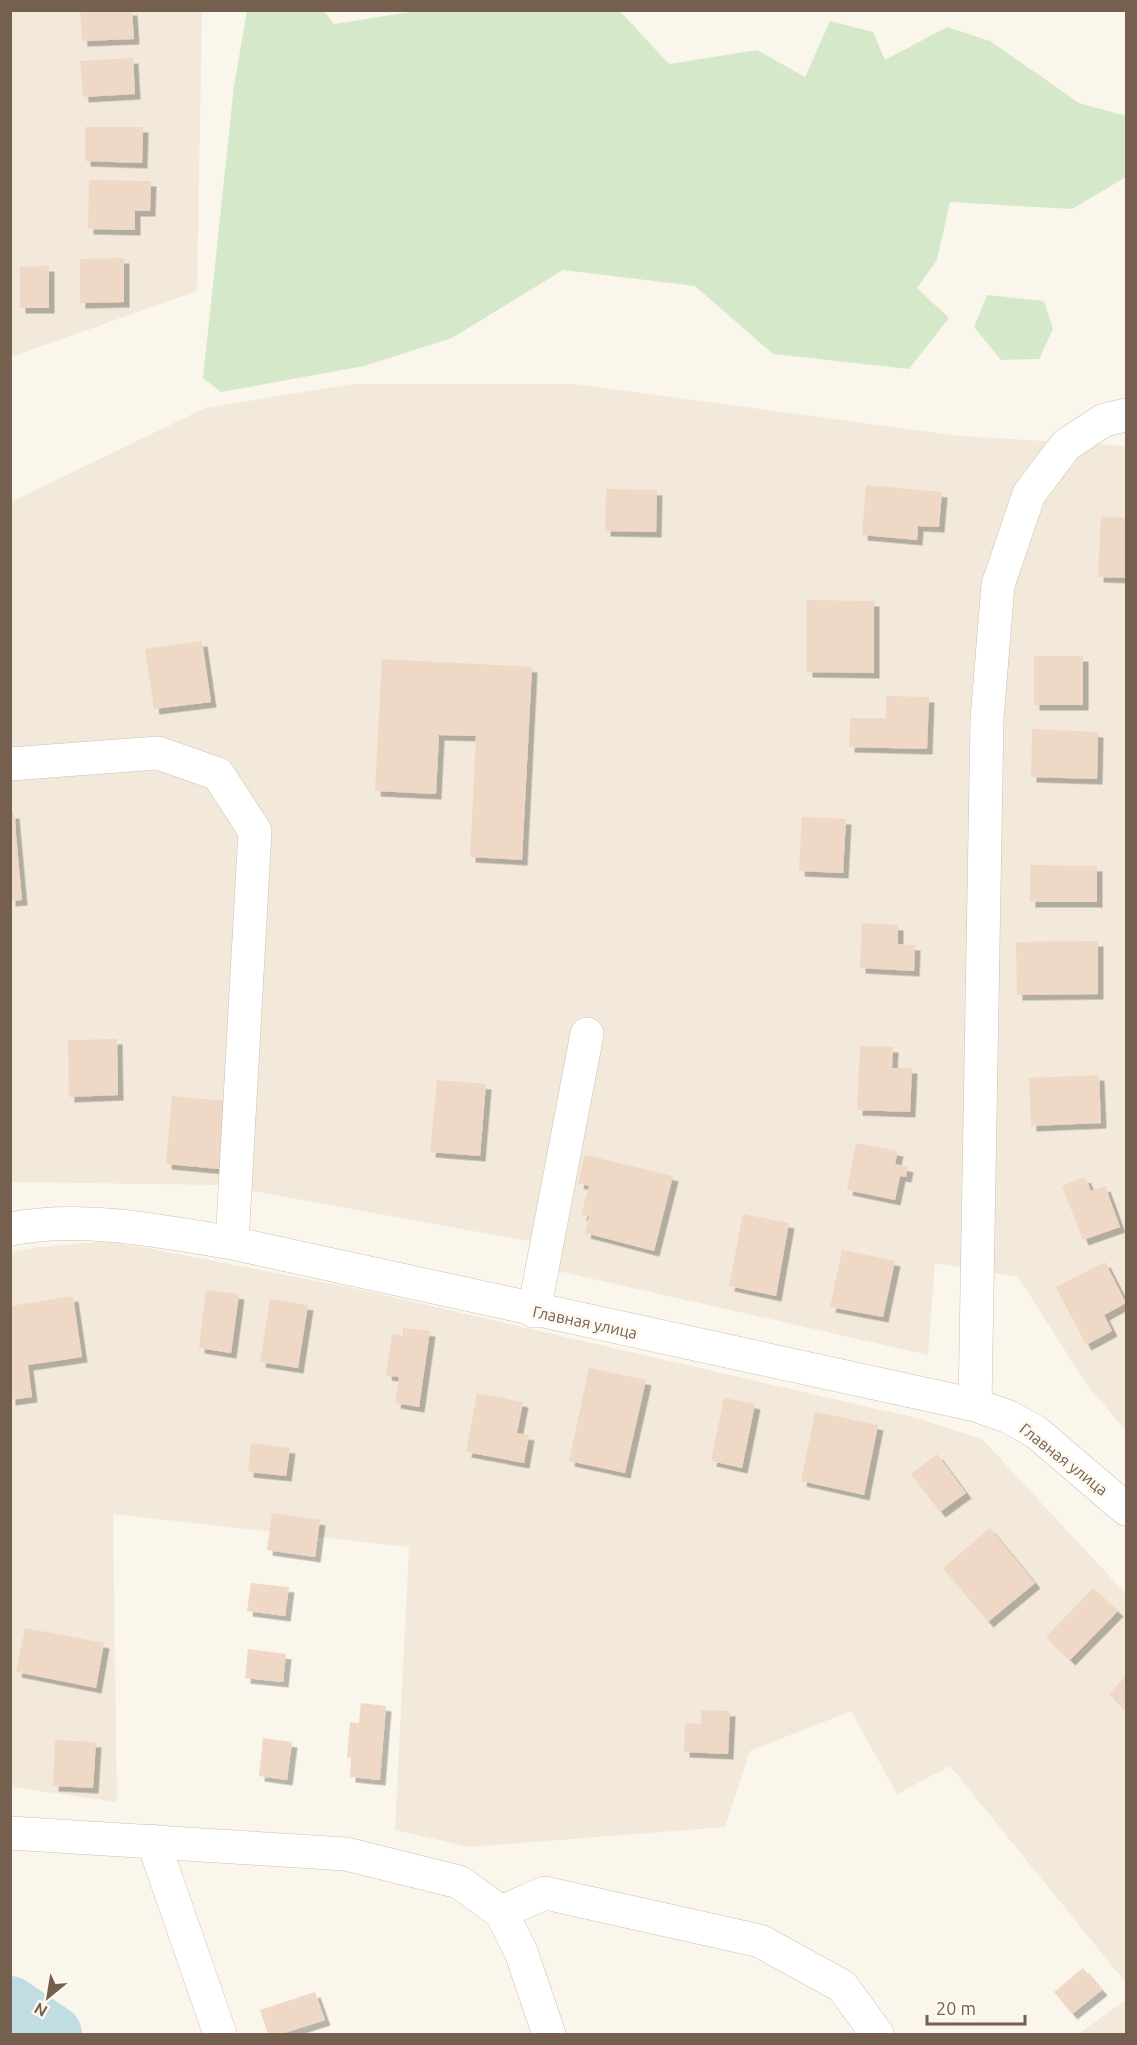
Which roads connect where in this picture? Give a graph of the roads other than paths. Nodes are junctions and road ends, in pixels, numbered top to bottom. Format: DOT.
graph roads {
  1 [pos="1126,415"];
  2 [pos="10,764"];
  3 [pos="587,1034"];
  4 [pos="10,1229"];
  5 [pos="232,1243"];
  6 [pos="534,1311"];
  7 [pos="975,1405"];
  8 [pos="1126,1509"];
  9 [pos="10,1833"];
  10 [pos="153,1841"];
  11 [pos="501,1912"];
  12 [pos="220,2034"];
  13 [pos="549,2034"];
  14 [pos="878,2034"];
  1 -- 7 [label="street"];
  2 -- 5 [label="street"];
  3 -- 6 [label="street"];
  4 -- 5 [label="street, Главная улица"];
  5 -- 6 [label="street, Главная улица"];
  6 -- 7 [label="street, Главная улица"];
  7 -- 8 [label="street, Главная улица"];
  9 -- 10 [label="street"];
  10 -- 11 [label="street"];
  10 -- 12 [label="street"];
  11 -- 13 [label="street"];
  11 -- 14 [label="street"];
}
